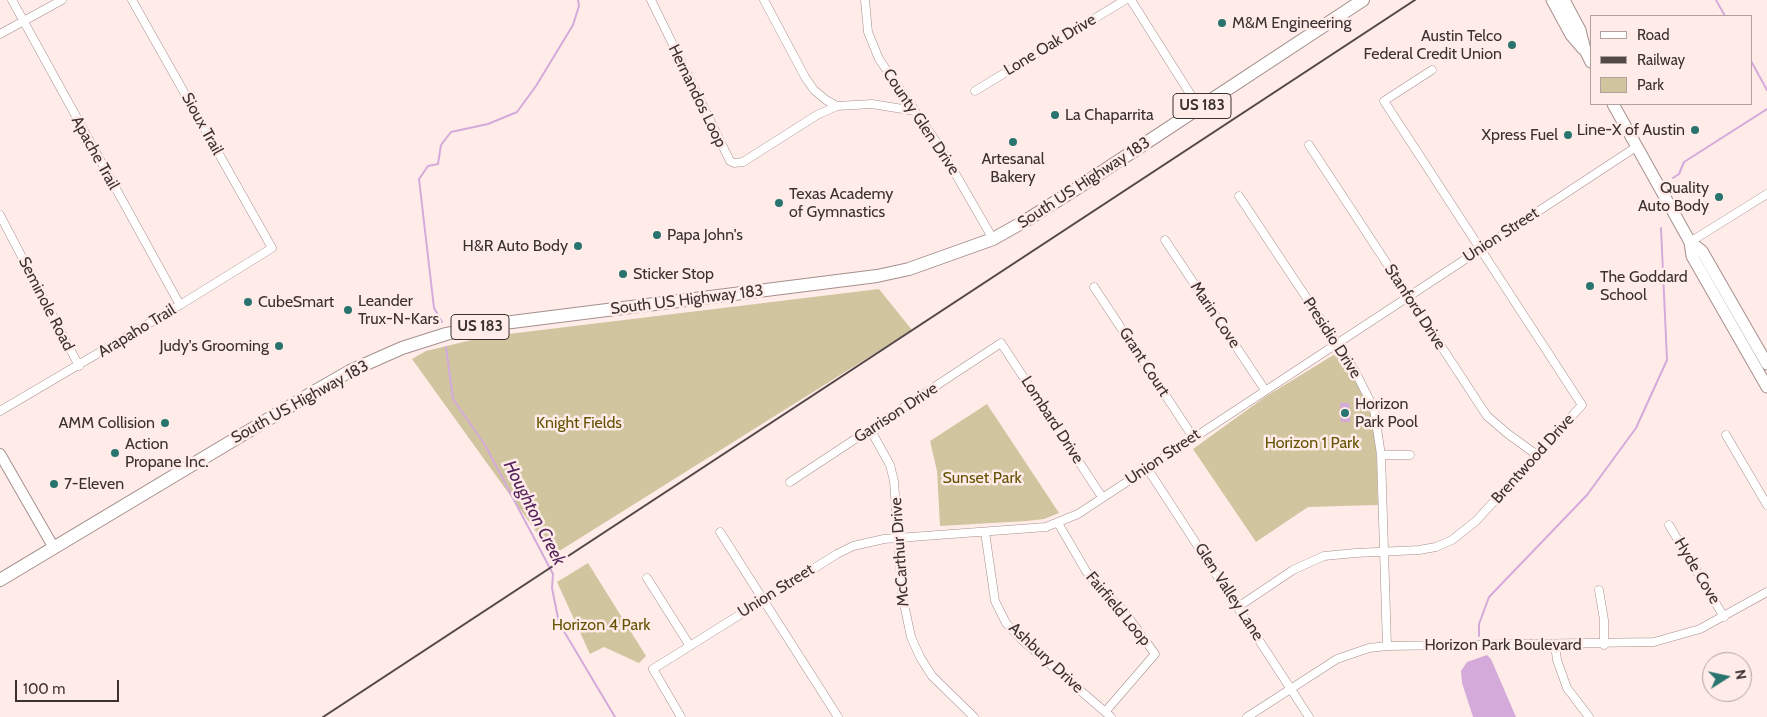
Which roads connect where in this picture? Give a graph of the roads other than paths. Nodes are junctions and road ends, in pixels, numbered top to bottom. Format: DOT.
graph roads {
  1 [pos="12,0"];
  2 [pos="62,0"];
  3 [pos="132,0"];
  4 [pos="651,0"];
  5 [pos="764,0"];
  6 [pos="865,0"];
  7 [pos="1125,0"];
  8 [pos="1131,0"];
  9 [pos="1364,0"];
  10 [pos="1552,0"];
  11 [pos="1564,0"];
  12 [pos="24,21"];
  13 [pos="0,34"];
  14 [pos="1585,50"];
  15 [pos="1590,60"];
  16 [pos="1432,70"];
  17 [pos="975,91"];
  18 [pos="1614,105"];
  19 [pos="837,106"];
  20 [pos="1199,108"];
  21 [pos="915,111"];
  22 [pos="1309,145"];
  23 [pos="1636,147"];
  24 [pos="1767,194"];
  25 [pos="1239,196"];
  26 [pos="0,215"];
  27 [pos="993,239"];
  28 [pos="1165,240"];
  29 [pos="1690,242"];
  30 [pos="272,248"];
  31 [pos="1480,249"];
  32 [pos="1094,288"];
  33 [pos="1408,296"];
  34 [pos="180,305"];
  35 [pos="1001,343"];
  36 [pos="1336,343"];
  37 [pos="1767,364"];
  38 [pos="79,366"];
  39 [pos="1767,386"];
  40 [pos="1265,390"];
  41 [pos="0,411"];
  42 [pos="870,430"];
  43 [pos="1726,434"];
  44 [pos="1193,437"];
  45 [pos="0,454"];
  46 [pos="1381,455"];
  47 [pos="1537,455"];
  48 [pos="1410,456"];
  49 [pos="1147,468"];
  50 [pos="790,482"];
  51 [pos="1102,497"];
  52 [pos="1767,505"];
  53 [pos="1058,523"];
  54 [pos="1670,525"];
  55 [pos="720,532"];
  56 [pos="985,532"];
  57 [pos="899,538"];
  58 [pos="54,548"];
  59 [pos="1384,552"];
  60 [pos="647,578"];
  61 [pos="0,580"];
  62 [pos="1599,590"];
  63 [pos="1767,592"];
  64 [pos="763,600"];
  65 [pos="1238,607"];
  66 [pos="1724,617"];
  67 [pos="1555,645"];
  68 [pos="1604,645"];
  69 [pos="690,646"];
  70 [pos="1387,646"];
  71 [pos="1292,688"];
  72 [pos="1108,715"];
  73 [pos="681,717"];
  74 [pos="838,717"];
  75 [pos="974,717"];
  76 [pos="1247,717"];
  77 [pos="1310,717"];
  78 [pos="1589,717"];
  1 -- 12 [label="street, Apache Trail"];
  2 -- 12 [label="street"];
  3 -- 30 [label="street, Sioux Trail"];
  4 -- 19 [label="street, Hernandos Loop"];
  5 -- 19 [label="street"];
  6 -- 21 [label="street, County Glen Drive"];
  7 -- 17 [label="street, Lone Oak Drive"];
  8 -- 20 [label="street"];
  9 -- 20 [label="main road, South US Highway 183 / US 183"];
  10 -- 14 [label="main road"];
  11 -- 14 [label="main road"];
  12 -- 13 [label="street"];
  12 -- 34 [label="street, Apache Trail"];
  14 -- 15 [label="main road"];
  16 -- 31 [label="street, Brentwood Drive"];
  18 -- 23 [label="main road"];
  19 -- 21 [label="street, Hernandos Loop"];
  20 -- 27 [label="main road, South US Highway 183 / US 183"];
  21 -- 27 [label="street, County Glen Drive"];
  22 -- 33 [label="street, Stanford Drive"];
  23 -- 29 [label="main road"];
  23 -- 31 [label="street, Union Street"];
  24 -- 29 [label="street"];
  25 -- 36 [label="street, Presidio Drive"];
  26 -- 38 [label="street, Seminole Road"];
  27 -- 58 [label="main road, South US Highway 183 / US 183"];
  28 -- 40 [label="street, Marin Cove"];
  29 -- 37 [label="main road"];
  29 -- 39 [label="main road"];
  30 -- 34 [label="street, Arapaho Trail"];
  31 -- 33 [label="street, Union Street"];
  31 -- 47 [label="street, Brentwood Drive"];
  32 -- 44 [label="street, Grant Court"];
  33 -- 36 [label="street, Union Street"];
  33 -- 47 [label="street, Stanford Drive"];
  34 -- 38 [label="street, Arapaho Trail"];
  35 -- 42 [label="street, Garrison Drive"];
  35 -- 51 [label="street, Lombard Drive"];
  36 -- 40 [label="street, Union Street"];
  36 -- 46 [label="street, Presidio Drive"];
  38 -- 41 [label="street, Arapaho Trail"];
  40 -- 44 [label="street, Union Street"];
  42 -- 50 [label="street, Garrison Drive"];
  42 -- 57 [label="street, McCarthur Drive"];
  43 -- 52 [label="street"];
  44 -- 49 [label="street, Union Street"];
  45 -- 58 [label="street"];
  46 -- 48 [label="street"];
  46 -- 59 [label="street, Presidio Drive"];
  47 -- 59 [label="street, Brentwood Drive"];
  49 -- 51 [label="street, Union Street"];
  49 -- 65 [label="street, Glen Valley Lane"];
  51 -- 53 [label="street, Union Street"];
  53 -- 56 [label="street, Union Street"];
  53 -- 72 [label="street, Fairfield Loop"];
  54 -- 66 [label="street, Hyde Cove"];
  55 -- 64 [label="street"];
  56 -- 57 [label="street, Union Street"];
  56 -- 72 [label="street, Ashbury Drive"];
  57 -- 64 [label="street, Union Street"];
  57 -- 75 [label="street, McCarthur Drive"];
  58 -- 61 [label="main road, South US Highway 183 / US 183"];
  59 -- 65 [label="street, Brentwood Drive"];
  59 -- 70 [label="street, Presidio Drive"];
  60 -- 69 [label="street"];
  62 -- 68 [label="street"];
  63 -- 66 [label="street, Horizon Park Boulevard"];
  64 -- 69 [label="street, Union Street"];
  64 -- 74 [label="street"];
  65 -- 71 [label="street, Glen Valley Lane"];
  66 -- 68 [label="street, Horizon Park Boulevard"];
  67 -- 68 [label="street, Horizon Park Boulevard"];
  67 -- 70 [label="street, Horizon Park Boulevard"];
  67 -- 78 [label="street"];
  69 -- 73 [label="street, Union Street"];
  70 -- 71 [label="street, Horizon Park Boulevard"];
  71 -- 76 [label="street, Horizon Park Boulevard"];
  71 -- 77 [label="street, Glen Valley Lane"];
}
